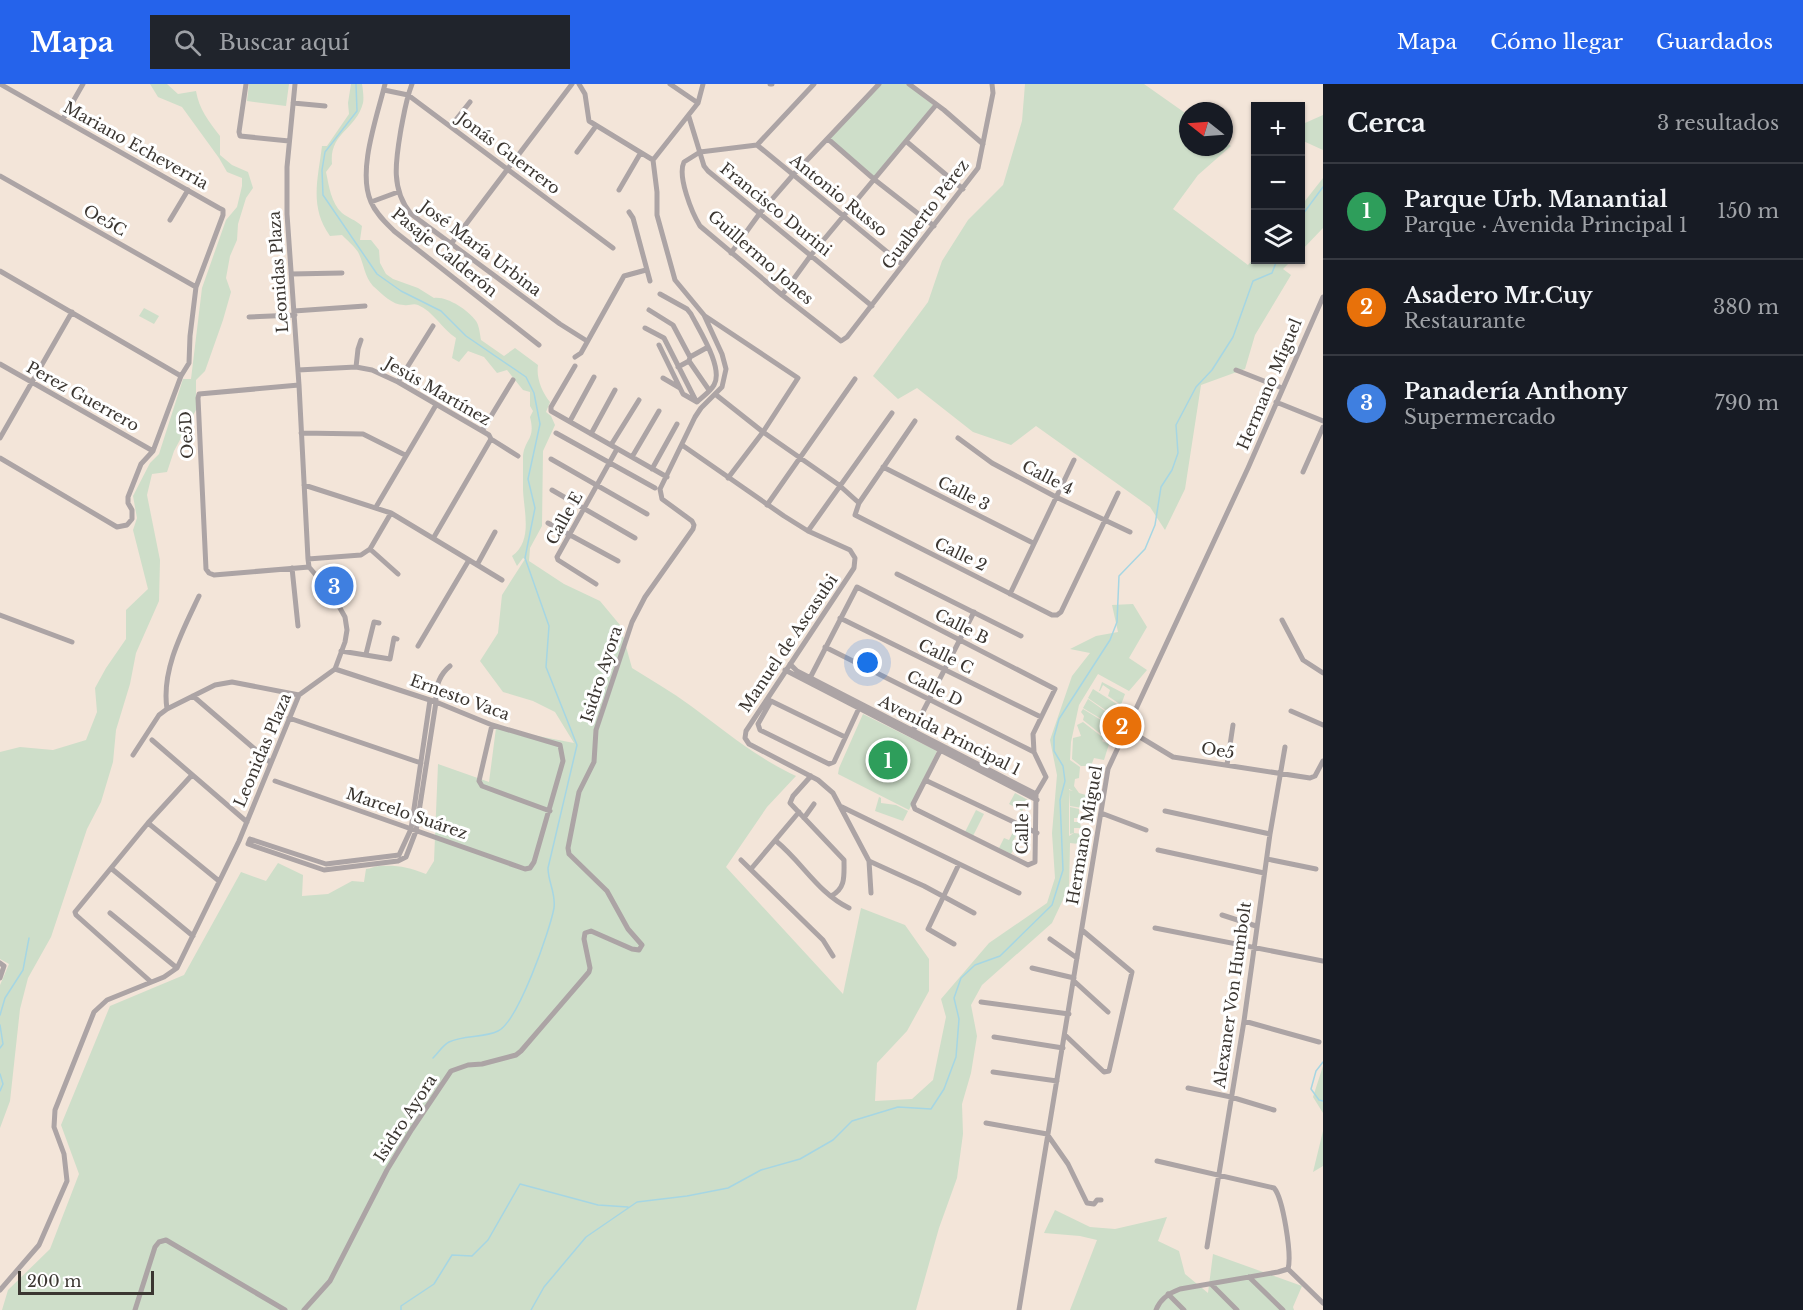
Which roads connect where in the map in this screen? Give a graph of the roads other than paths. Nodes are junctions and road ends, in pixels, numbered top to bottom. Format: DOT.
graph roads {
  1 [pos="0,84"];
  2 [pos="83,84"];
  3 [pos="246,84"];
  4 [pos="295,84"];
  5 [pos="412,84"];
  6 [pos="572,84"];
  7 [pos="579,84"];
  8 [pos="670,84"];
  9 [pos="703,84"];
  10 [pos="814,84"];
  11 [pos="879,84"];
  12 [pos="909,84"];
  13 [pos="992,84"];
  14 [pos="385,87"];
  15 [pos="408,95"];
  16 [pos="470,102"];
  17 [pos="293,103"];
  18 [pos="698,103"];
  19 [pos="936,105"];
  20 [pos="325,106"];
  21 [pos="689,117"];
  22 [pos="63,119"];
  23 [pos="451,126"];
  24 [pos="596,126"];
  25 [pos="828,140"];
  26 [pos="289,141"];
  27 [pos="907,142"];
  28 [pos="983,144"];
  29 [pos="757,145"];
  30 [pos="576,152"];
  31 [pos="700,152"];
  32 [pos="640,154"];
  33 [pos="653,160"];
  34 [pos="508,169"];
  35 [pos="793,175"];
  36 [pos="0,176"];
  37 [pos="875,180"];
  38 [pos="963,189"];
  39 [pos="188,190"];
  40 [pos="619,190"];
  41 [pos="398,192"];
  42 [pos="371,201"];
  43 [pos="629,212"];
  44 [pos="760,213"];
  45 [pos="843,217"];
  46 [pos="170,220"];
  47 [pos="934,225"];
  48 [pos="451,244"];
  49 [pos="613,248"];
  50 [pos="731,253"];
  51 [pos="811,255"];
  52 [pos="903,265"];
  53 [pos="646,270"];
  54 [pos="0,271"];
  55 [pos="342,273"];
  56 [pos="291,274"];
  57 [pos="650,281"];
  58 [pos="196,287"];
  59 [pos="660,294"];
  60 [pos="782,295"];
  61 [pos="1323,297"];
  62 [pos="365,306"];
  63 [pos="872,306"];
  64 [pos="649,310"];
  65 [pos="72,312"];
  66 [pos="294,313"];
  67 [pos="704,315"];
  68 [pos="249,317"];
  69 [pos="433,326"];
  70 [pos="645,328"];
  71 [pos="361,340"];
  72 [pos="838,340"];
  73 [pos="587,341"];
  74 [pos="539,345"];
  75 [pos="659,345"];
  76 [pos="708,347"];
  77 [pos="575,357"];
  78 [pos="690,359"];
  79 [pos="0,364"];
  80 [pos="575,366"];
  81 [pos="356,367"];
  82 [pos="678,367"];
  83 [pos="298,370"];
  84 [pos="1236,370"];
  85 [pos="181,376"];
  86 [pos="594,377"];
  87 [pos="663,378"];
  88 [pos="513,380"];
  89 [pos="855,380"];
  90 [pos="32,382"];
  91 [pos="398,382"];
  92 [pos="299,385"];
  93 [pos="680,388"];
  94 [pos="1282,388"];
  95 [pos="615,390"];
  96 [pos="712,392"];
  97 [pos="639,400"];
  98 [pos="696,402"];
  99 [pos="1276,402"];
  100 [pos="436,405"];
  101 [pos="701,408"];
  102 [pos="659,411"];
  103 [pos="892,413"];
  104 [pos="570,421"];
  105 [pos="915,421"];
  106 [pos="1323,421"];
  107 [pos="677,424"];
  108 [pos="1323,427"];
  109 [pos="482,431"];
  110 [pos="764,432"];
  111 [pos="301,433"];
  112 [pos="556,433"];
  113 [pos="591,434"];
  114 [pos="0,438"];
  115 [pos="958,438"];
  116 [pos="491,439"];
  117 [pos="611,445"];
  118 [pos="682,446"];
  119 [pos="617,449"];
  120 [pos="153,451"];
  121 [pos="405,455"];
  122 [pos="518,456"];
  123 [pos="632,457"];
  124 [pos="0,458"];
  125 [pos="801,458"];
  126 [pos="551,459"];
  127 [pos="1074,460"];
  128 [pos="610,463"];
  129 [pos="883,467"];
  130 [pos="652,468"];
  131 [pos="1303,472"];
  132 [pos="667,477"];
  133 [pos="728,478"];
  134 [pos="304,485"];
  135 [pos="839,485"];
  136 [pos="597,486"];
  137 [pos="655,488"];
  138 [pos="552,490"];
  139 [pos="1118,493"];
  140 [pos="1056,497"];
  141 [pos="859,503"];
  142 [pos="767,505"];
  143 [pos="375,507"];
  144 [pos="585,508"];
  145 [pos="391,513"];
  146 [pos="647,514"];
  147 [pos="1106,519"];
  148 [pos="548,523"];
  149 [pos="808,531"];
  150 [pos="495,532"];
  151 [pos="1130,532"];
  152 [pos="571,535"];
  153 [pos="434,537"];
  154 [pos="635,538"];
  155 [pos="1033,543"];
  156 [pos="370,549"];
  157 [pos="308,559"];
  158 [pos="618,561"];
  159 [pos="467,562"];
  160 [pos="477,565"];
  161 [pos="309,567"];
  162 [pos="292,568"];
  163 [pos="398,574"];
  164 [pos="897,574"];
  165 [pos="502,580"];
  166 [pos="596,584"];
  167 [pos="1010,594"];
  168 [pos="200,596"];
  169 [pos="974,612"];
  170 [pos="0,615"];
  171 [pos="840,618"];
  172 [pos="1282,620"];
  173 [pos="379,623"];
  174 [pos="298,626"];
  175 [pos="1021,636"];
  176 [pos="397,639"];
  177 [pos="961,640"];
  178 [pos="72,642"];
  179 [pos="418,646"];
  180 [pos="825,647"];
  181 [pos="341,651"];
  182 [pos="366,654"];
  183 [pos="790,664"];
  184 [pos="450,666"];
  185 [pos="335,669"];
  186 [pos="785,670"];
  187 [pos="945,670"];
  188 [pos="1323,673"];
  189 [pos="810,678"];
  190 [pos="299,695"];
  191 [pos="193,696"];
  192 [pos="930,700"];
  193 [pos="433,701"];
  194 [pos="859,707"];
  195 [pos="167,709"];
  196 [pos="1291,711"];
  197 [pos="1041,717"];
  198 [pos="290,718"];
  199 [pos="492,724"];
  200 [pos="1233,725"];
  201 [pos="1323,725"];
  202 [pos="1125,728"];
  203 [pos="912,734"];
  204 [pos="846,737"];
  205 [pos="152,740"];
  206 [pos="1285,747"];
  207 [pos="940,751"];
  208 [pos="1034,752"];
  209 [pos="133,755"];
  210 [pos="1323,760"];
  211 [pos="271,764"];
  212 [pos="423,764"];
  213 [pos="1227,765"];
  214 [pos="1280,773"];
  215 [pos="192,775"];
  216 [pos="811,776"];
  217 [pos="925,780"];
  218 [pos="275,781"];
  219 [pos="1036,797"];
  220 [pos="814,804"];
  221 [pos="840,806"];
  222 [pos="550,811"];
  223 [pos="1166,811"];
  224 [pos="799,812"];
  225 [pos="1101,813"];
  226 [pos="804,818"];
  227 [pos="247,822"];
  228 [pos="148,823"];
  229 [pos="414,830"];
  230 [pos="1146,830"];
  231 [pos="1037,833"];
  232 [pos="1270,834"];
  233 [pos="776,841"];
  234 [pos="1158,850"];
  235 [pos="404,855"];
  236 [pos="1266,859"];
  237 [pos="741,860"];
  238 [pos="869,861"];
  239 [pos="959,864"];
  240 [pos="112,869"];
  241 [pos="751,869"];
  242 [pos="1316,869"];
  243 [pos="1264,873"];
  244 [pos="219,881"];
  245 [pos="871,893"];
  246 [pos="1019,893"];
  247 [pos="831,896"];
  248 [pos="944,897"];
  249 [pos="849,908"];
  250 [pos="974,913"];
  251 [pos="110,914"];
  252 [pos="1222,915"];
  253 [pos="1256,926"];
  254 [pos="1155,928"];
  255 [pos="1082,930"];
  256 [pos="193,936"];
  257 [pos="1050,939"];
  258 [pos="954,944"];
  259 [pos="1253,948"];
  260 [pos="833,956"];
  261 [pos="1077,958"];
  262 [pos="1323,961"];
  263 [pos="0,963"];
  264 [pos="177,968"];
  265 [pos="1032,968"];
  266 [pos="0,978"];
  267 [pos="1074,980"];
  268 [pos="150,981"];
  269 [pos="981,1002"];
  270 [pos="1108,1012"];
  271 [pos="1069,1014"];
  272 [pos="1244,1021"];
  273 [pos="1065,1035"];
  274 [pos="994,1037"];
  275 [pos="1319,1042"];
  276 [pos="1063,1048"];
  277 [pos="993,1072"];
  278 [pos="1057,1081"];
  279 [pos="1188,1088"];
  280 [pos="1231,1096"];
  281 [pos="1274,1110"];
  282 [pos="986,1123"];
  283 [pos="1047,1134"];
  284 [pos="1157,1161"];
  285 [pos="1218,1175"];
  286 [pos="1101,1200"];
  287 [pos="1207,1247"];
  288 [pos="1288,1269"];
  289 [pos="1249,1277"];
  290 [pos="2,1283"];
  291 [pos="1211,1284"];
  292 [pos="0,1290"];
  293 [pos="1168,1294"];
  294 [pos="1323,1303"];
  295 [pos="135,1310"];
  296 [pos="285,1310"];
  297 [pos="304,1310"];
  298 [pos="1019,1310"];
  299 [pos="1156,1310"];
  300 [pos="1185,1310"];
  301 [pos="1237,1310"];
  302 [pos="1283,1310"];
  1 -- 22 [label="street, Mariano Echeverria"];
  2 -- 22 [label="street"];
  3 -- 26 [label="street"];
  4 -- 17 [label="street, Leonidas Plaza"];
  5 -- 15 [label="street"];
  6 -- 34 [label="street"];
  7 -- 24 [label="street"];
  8 -- 18 [label="street"];
  9 -- 18 [label="street"];
  10 -- 29 [label="street"];
  11 -- 25 [label="street"];
  12 -- 19 [label="street"];
  13 -- 28 [label="street, Gualberto Pérez"];
  14 -- 15 [label="street, Jonás Guerrero"];
  14 -- 42 [label="street, Pasaje Calderón"];
  15 -- 23 [label="street, Jonás Guerrero"];
  15 -- 41 [label="street"];
  16 -- 23 [label="street"];
  17 -- 20 [label="street"];
  17 -- 26 [label="street, Leonidas Plaza"];
  18 -- 21 [label="street"];
  19 -- 27 [label="street"];
  19 -- 28 [label="street"];
  21 -- 31 [label="street, Francisco Durini"];
  21 -- 33 [label="street"];
  22 -- 39 [label="street, Mariano Echeverria"];
  23 -- 34 [label="street, Jonás Guerrero"];
  24 -- 30 [label="street"];
  24 -- 32 [label="street"];
  25 -- 35 [label="street"];
  25 -- 37 [label="street"];
  26 -- 56 [label="street, Leonidas Plaza"];
  27 -- 37 [label="street"];
  27 -- 38 [label="street"];
  28 -- 38 [label="street, Gualberto Pérez"];
  29 -- 31 [label="street"];
  29 -- 35 [label="street, Antonio Russo"];
  31 -- 44 [label="street, Francisco Durini"];
  31 -- 50 [label="street, Guillermo Jones"];
  32 -- 33 [label="street"];
  32 -- 40 [label="street"];
  33 -- 67 [label="street, Isidro Ayora"];
  34 -- 48 [label="street"];
  34 -- 49 [label="street, Jonás Guerrero"];
  35 -- 44 [label="street"];
  35 -- 45 [label="street, Antonio Russo"];
  36 -- 58 [label="street, Oe5C"];
  37 -- 45 [label="street"];
  37 -- 47 [label="street"];
  38 -- 47 [label="street, Gualberto Pérez"];
  39 -- 46 [label="street"];
  39 -- 58 [label="street, Mariano Echeverria"];
  41 -- 42 [label="street"];
  41 -- 48 [label="street, José María Urbina"];
  42 -- 74 [label="street, Pasaje Calderón"];
  43 -- 53 [label="street"];
  44 -- 50 [label="street"];
  44 -- 51 [label="street, Francisco Durini"];
  45 -- 51 [label="street"];
  45 -- 52 [label="street, Antonio Russo"];
  47 -- 52 [label="street, Gualberto Pérez"];
  48 -- 73 [label="street, José María Urbina"];
  50 -- 60 [label="street, Guillermo Jones"];
  51 -- 60 [label="street"];
  51 -- 63 [label="street, Francisco Durini"];
  52 -- 63 [label="street, Gualberto Pérez"];
  53 -- 57 [label="street"];
  53 -- 73 [label="street"];
  54 -- 65 [label="street"];
  55 -- 56 [label="street"];
  56 -- 66 [label="street, Leonidas Plaza"];
  58 -- 85 [label="street"];
  59 -- 76 [label="street"];
  60 -- 72 [label="street, Guillermo Jones"];
  61 -- 94 [label="street, Hermano Miguel"];
  62 -- 66 [label="street"];
  63 -- 72 [label="street, Gualberto Pérez"];
  64 -- 78 [label="street"];
  65 -- 85 [label="street"];
  65 -- 90 [label="street"];
  66 -- 68 [label="street"];
  66 -- 83 [label="street, Leonidas Plaza"];
  67 -- 96 [label="street, Isidro Ayora"];
  67 -- 110 [label="street"];
  69 -- 91 [label="street"];
  70 -- 82 [label="street"];
  71 -- 81 [label="street"];
  73 -- 77 [label="street"];
  75 -- 93 [label="street"];
  76 -- 78 [label="street"];
  76 -- 96 [label="street"];
  78 -- 82 [label="street"];
  78 -- 96 [label="street"];
  79 -- 90 [label="street, Perez Guerrero"];
  80 -- 104 [label="street"];
  81 -- 83 [label="street, Jesús Martínez"];
  81 -- 91 [label="street, Jesús Martínez"];
  82 -- 98 [label="street"];
  83 -- 92 [label="street, Leonidas Plaza"];
  84 -- 94 [label="street"];
  85 -- 120 [label="street"];
  86 -- 104 [label="street"];
  87 -- 93 [label="street"];
  88 -- 109 [label="street"];
  89 -- 125 [label="street"];
  90 -- 114 [label="street"];
  90 -- 120 [label="street, Perez Guerrero"];
  91 -- 100 [label="street, Jesús Martínez"];
  92 -- 111 [label="street, Leonidas Plaza"];
  92 -- 162 [label="street, Oe5D"];
  93 -- 98 [label="street"];
  94 -- 99 [label="street, Hermano Miguel"];
  95 -- 113 [label="street"];
  96 -- 98 [label="street"];
  96 -- 101 [label="street, Isidro Ayora"];
  96 -- 110 [label="street"];
  97 -- 117 [label="street"];
  98 -- 101 [label="street"];
  99 -- 106 [label="street"];
  99 -- 202 [label="street, Hermano Miguel"];
  100 -- 109 [label="street, Jesús Martínez"];
  100 -- 121 [label="street"];
  101 -- 118 [label="street, Isidro Ayora"];
  102 -- 123 [label="street"];
  103 -- 135 [label="street"];
  104 -- 113 [label="street"];
  105 -- 129 [label="street"];
  107 -- 130 [label="street"];
  108 -- 131 [label="street"];
  109 -- 116 [label="street, Jesús Martínez"];
  110 -- 125 [label="street"];
  110 -- 133 [label="street"];
  111 -- 121 [label="street"];
  111 -- 134 [label="street, Leonidas Plaza"];
  112 -- 128 [label="street"];
  113 -- 117 [label="street"];
  115 -- 140 [label="street, Calle 4"];
  116 -- 122 [label="street, Jesús Martínez"];
  116 -- 153 [label="street"];
  117 -- 119 [label="street"];
  118 -- 132 [label="street, Isidro Ayora"];
  118 -- 133 [label="street, Manuel de Ascasubi"];
  119 -- 123 [label="street"];
  119 -- 128 [label="street, Calle E"];
  120 -- 124 [label="street"];
  121 -- 143 [label="street"];
  123 -- 130 [label="street"];
  125 -- 135 [label="street"];
  125 -- 142 [label="street"];
  126 -- 136 [label="street"];
  127 -- 140 [label="street"];
  128 -- 136 [label="street, Calle E"];
  128 -- 137 [label="street"];
  129 -- 141 [label="street"];
  129 -- 155 [label="street, Calle 3"];
  130 -- 132 [label="street"];
  132 -- 297 [label="street, Isidro Ayora"];
  133 -- 142 [label="street, Manuel de Ascasubi"];
  134 -- 143 [label="street"];
  134 -- 157 [label="street, Leonidas Plaza"];
  135 -- 141 [label="street"];
  135 -- 149 [label="street"];
  136 -- 144 [label="street, Calle E"];
  136 -- 146 [label="street"];
  138 -- 144 [label="street"];
  139 -- 147 [label="street"];
  140 -- 147 [label="street, Calle 4"];
  140 -- 155 [label="street"];
  141 -- 167 [label="street, Calle 2"];
  142 -- 149 [label="street, Manuel de Ascasubi"];
  143 -- 145 [label="street"];
  144 -- 152 [label="street, Calle E"];
  144 -- 154 [label="street"];
  145 -- 153 [label="street"];
  145 -- 156 [label="street"];
  147 -- 151 [label="street, Calle 4"];
  147 -- 167 [label="street, Calle 2"];
  148 -- 152 [label="street"];
  149 -- 183 [label="street, Manuel de Ascasubi"];
  150 -- 160 [label="street"];
  152 -- 158 [label="street"];
  152 -- 166 [label="street, Calle E"];
  153 -- 159 [label="street"];
  155 -- 167 [label="street"];
  156 -- 157 [label="street"];
  156 -- 163 [label="street"];
  157 -- 161 [label="street, Leonidas Plaza"];
  159 -- 160 [label="street"];
  159 -- 179 [label="street"];
  160 -- 165 [label="street"];
  161 -- 162 [label="street"];
  161 -- 181 [label="street"];
  162 -- 174 [label="street"];
  164 -- 169 [label="street"];
  168 -- 195 [label="street"];
  169 -- 175 [label="street"];
  169 -- 177 [label="street"];
  170 -- 178 [label="street"];
  171 -- 177 [label="street, Calle B"];
  171 -- 180 [label="street"];
  171 -- 187 [label="street, Calle C"];
  172 -- 188 [label="street"];
  173 -- 182 [label="street"];
  176 -- 182 [label="street"];
  177 -- 187 [label="street"];
  177 -- 197 [label="street, Calle B"];
  180 -- 189 [label="street"];
  180 -- 192 [label="street, Calle D"];
  181 -- 182 [label="street"];
  181 -- 185 [label="street"];
  183 -- 186 [label="street, Manuel de Ascasubi"];
  183 -- 189 [label="street, Avenida Principal 1"];
  184 -- 193 [label="street"];
  185 -- 190 [label="street, Leonidas Plaza"];
  185 -- 193 [label="street, Ernesto Vaca"];
  186 -- 194 [label="street"];
  186 -- 216 [label="street, Manuel de Ascasubi"];
  187 -- 192 [label="street"];
  187 -- 197 [label="street, Calle C"];
  189 -- 194 [label="street, Avenida Principal 1"];
  190 -- 191 [label="street"];
  190 -- 198 [label="street, Leonidas Plaza"];
  191 -- 195 [label="street"];
  191 -- 211 [label="street"];
  192 -- 203 [label="street"];
  192 -- 208 [label="street, Calle D"];
  193 -- 199 [label="street, Ernesto Vaca"];
  193 -- 212 [label="street"];
  194 -- 203 [label="street, Avenida Principal 1"];
  194 -- 204 [label="street"];
  195 -- 209 [label="street"];
  196 -- 201 [label="street"];
  197 -- 208 [label="street"];
  198 -- 211 [label="street, Leonidas Plaza"];
  198 -- 212 [label="street"];
  199 -- 222 [label="street"];
  199 -- 222 [label="street, Ernesto Vaca"];
  200 -- 213 [label="street"];
  202 -- 213 [label="street, Oe5"];
  202 -- 225 [label="street, Hermano Miguel"];
  203 -- 207 [label="street"];
  203 -- 219 [label="street, Avenida Principal 1"];
  204 -- 204 [label="street"];
  205 -- 215 [label="street"];
  206 -- 214 [label="street, Alexaner Von Humbolt"];
  207 -- 217 [label="street"];
  207 -- 219 [label="street"];
  208 -- 219 [label="street, Calle 1"];
  210 -- 214 [label="street, Oe5"];
  211 -- 227 [label="street, Leonidas Plaza"];
  212 -- 229 [label="street"];
  213 -- 214 [label="street, Oe5"];
  214 -- 232 [label="street, Alexaner Von Humbolt"];
  215 -- 227 [label="street"];
  215 -- 228 [label="street"];
  216 -- 221 [label="street, Manuel de Ascasubi"];
  216 -- 224 [label="street"];
  217 -- 231 [label="street"];
  217 -- 231 [label="street, Calle 1"];
  218 -- 229 [label="street, Marcelo Suárez"];
  219 -- 231 [label="street, Calle 1"];
  220 -- 226 [label="street"];
  221 -- 238 [label="street, Manuel de Ascasubi"];
  221 -- 239 [label="street"];
  222 -- 229 [label="street, Marcelo Suárez"];
  223 -- 232 [label="street"];
  224 -- 226 [label="street"];
  224 -- 233 [label="street"];
  225 -- 230 [label="street"];
  225 -- 255 [label="street, Hermano Miguel"];
  226 -- 247 [label="street"];
  227 -- 244 [label="street, Leonidas Plaza"];
  228 -- 240 [label="street"];
  228 -- 244 [label="street"];
  229 -- 235 [label="street"];
  232 -- 236 [label="street, Alexaner Von Humbolt"];
  233 -- 241 [label="street"];
  233 -- 247 [label="street"];
  234 -- 243 [label="street"];
  235 -- 235 [label="street"];
  236 -- 242 [label="street"];
  236 -- 243 [label="street, Alexaner Von Humbolt"];
  237 -- 241 [label="street"];
  238 -- 245 [label="street, Manuel de Ascasubi"];
  238 -- 248 [label="street"];
  239 -- 246 [label="street"];
  239 -- 248 [label="street"];
  240 -- 256 [label="street"];
  240 -- 268 [label="street"];
  241 -- 260 [label="street"];
  243 -- 253 [label="street, Alexaner Von Humbolt"];
  244 -- 256 [label="street, Leonidas Plaza"];
  247 -- 249 [label="street"];
  248 -- 250 [label="street"];
  248 -- 258 [label="street"];
  251 -- 264 [label="street"];
  252 -- 253 [label="street"];
  253 -- 259 [label="street, Alexaner Von Humbolt"];
  254 -- 259 [label="street"];
  255 -- 261 [label="street, Hermano Miguel"];
  255 -- 273 [label="street"];
  256 -- 264 [label="street, Leonidas Plaza"];
  257 -- 261 [label="street"];
  259 -- 262 [label="street"];
  259 -- 272 [label="street, Alexaner Von Humbolt"];
  261 -- 267 [label="street, Hermano Miguel"];
  263 -- 266 [label="street"];
  264 -- 268 [label="street"];
  265 -- 267 [label="street"];
  267 -- 270 [label="street"];
  267 -- 271 [label="street, Hermano Miguel"];
  268 -- 290 [label="street"];
  269 -- 271 [label="street"];
  271 -- 273 [label="street, Hermano Miguel"];
  272 -- 275 [label="street"];
  272 -- 280 [label="street, Alexaner Von Humbolt"];
  273 -- 276 [label="street, Hermano Miguel"];
  274 -- 276 [label="street"];
  276 -- 278 [label="street, Hermano Miguel"];
  277 -- 278 [label="street"];
  278 -- 283 [label="street, Hermano Miguel"];
  279 -- 280 [label="street"];
  280 -- 281 [label="street"];
  280 -- 285 [label="street, Alexaner Von Humbolt"];
  282 -- 283 [label="street"];
  283 -- 286 [label="street"];
  283 -- 298 [label="street, Hermano Miguel"];
  284 -- 285 [label="street"];
  285 -- 287 [label="street, Alexaner Von Humbolt"];
  285 -- 288 [label="street"];
  288 -- 289 [label="street"];
  288 -- 294 [label="street"];
  289 -- 291 [label="street"];
  289 -- 302 [label="street"];
  290 -- 292 [label="street"];
  291 -- 293 [label="street"];
  291 -- 301 [label="street"];
  293 -- 299 [label="street"];
  293 -- 300 [label="street"];
  295 -- 296 [label="street"];
}
